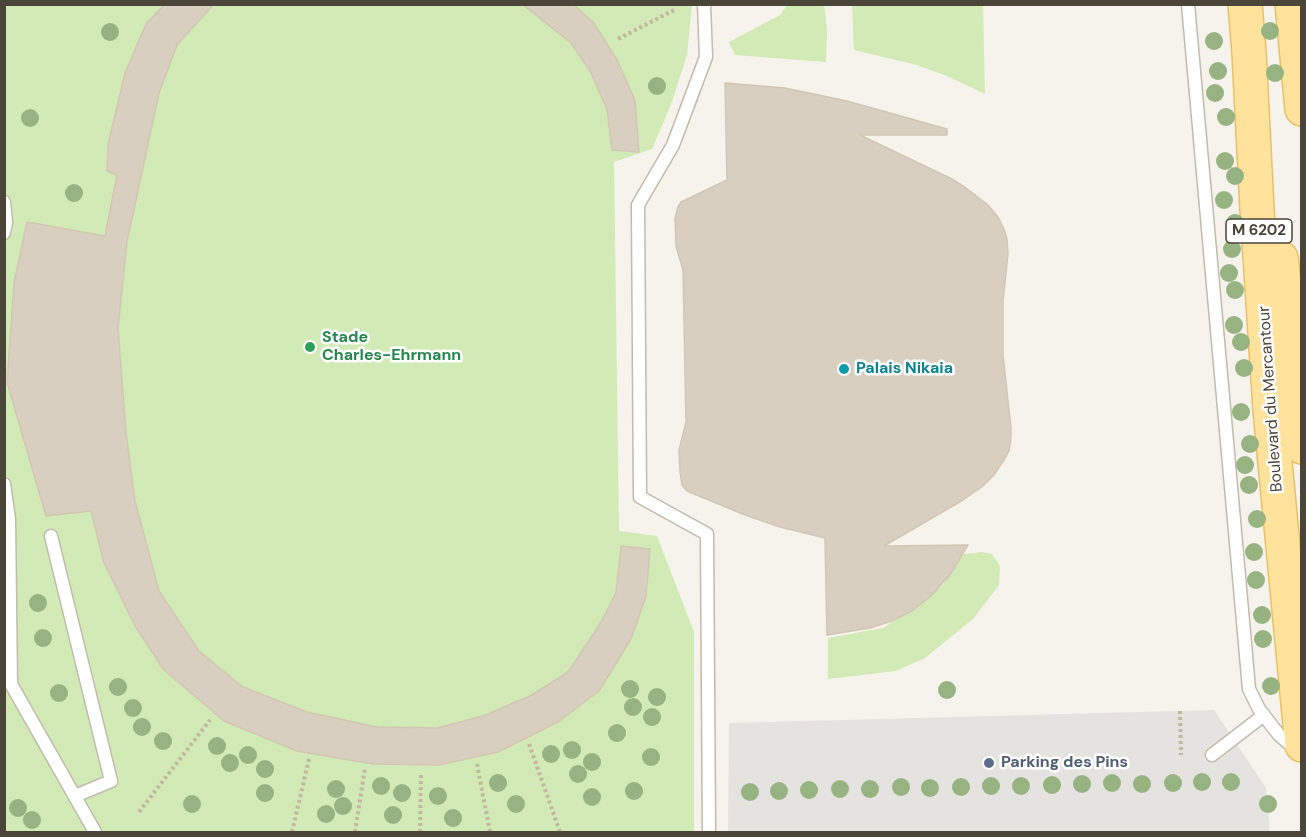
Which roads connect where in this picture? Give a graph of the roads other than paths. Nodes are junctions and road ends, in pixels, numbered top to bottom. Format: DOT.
graph roads {
  1 [pos="704,4"];
  2 [pos="1188,4"];
  3 [pos="1245,4"];
  4 [pos="1292,4"];
  5 [pos="1250,52"];
  6 [pos="1302,109"];
  7 [pos="4,202"];
  8 [pos="4,233"];
  9 [pos="1302,447"];
  10 [pos="4,484"];
  11 [pos="51,536"];
  12 [pos="1264,715"];
  13 [pos="1302,745"];
  14 [pos="1302,754"];
  15 [pos="1212,755"];
  16 [pos="75,796"];
  17 [pos="95,832"];
  18 [pos="709,832"];
  1 -- 18 [label="lane"];
  2 -- 12 [label="lane"];
  3 -- 5 [label="main road, Boulevard du Mercantour / M 6202"];
  4 -- 6 [label="main road"];
  5 -- 9 [label="main road, Boulevard du Mercantour / M 6202"];
  5 -- 13 [label="main road, Boulevard du Mercantour / M 6202"];
  7 -- 8 [label="lane"];
  10 -- 16 [label="lane"];
  11 -- 16 [label="lane"];
  12 -- 14 [label="lane"];
  12 -- 15 [label="lane"];
  16 -- 17 [label="lane"];
}
